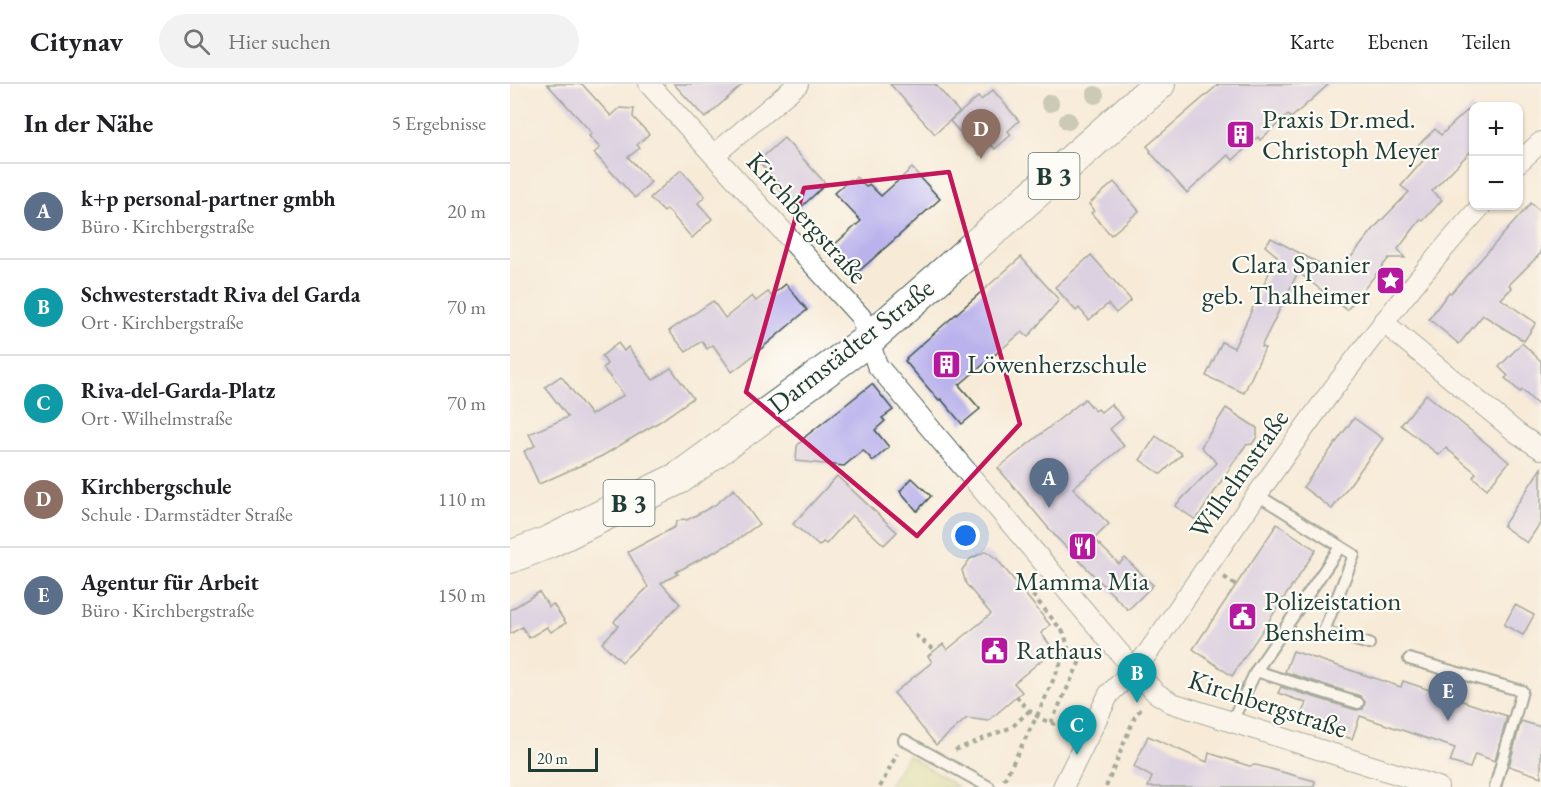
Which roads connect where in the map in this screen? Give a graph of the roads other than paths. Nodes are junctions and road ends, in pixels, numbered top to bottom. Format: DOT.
graph roads {
  1 [pos="649,84"];
  2 [pos="798,84"];
  3 [pos="1159,84"];
  4 [pos="1541,142"];
  5 [pos="714,155"];
  6 [pos="1523,159"];
  7 [pos="1477,210"];
  8 [pos="1383,322"];
  9 [pos="868,340"];
  10 [pos="1541,449"];
  11 [pos="1256,494"];
  12 [pos="1340,547"];
  13 [pos="510,557"];
  14 [pos="1369,644"];
  15 [pos="1409,659"];
  16 [pos="1134,670"];
  17 [pos="1256,671"];
  18 [pos="1358,703"];
  19 [pos="1232,721"];
  20 [pos="904,740"];
  21 [pos="989,787"];
  22 [pos="1063,787"];
  23 [pos="1438,787"];
  24 [pos="1495,787"];
  1 -- 5 [label="street, Kirchbergstraße"];
  2 -- 5 [label="street"];
  3 -- 9 [label="main road, Darmstädter Straße / B 3"];
  4 -- 6 [label="street"];
  5 -- 9 [label="street, Kirchbergstraße"];
  7 -- 8 [label="street, Wilhelmstraße"];
  8 -- 10 [label="street"];
  8 -- 11 [label="street, Wilhelmstraße"];
  9 -- 13 [label="main road, Darmstädter Straße / B 3"];
  9 -- 16 [label="street, Kirchbergstraße"];
  11 -- 12 [label="lane"];
  11 -- 16 [label="street, Wilhelmstraße"];
  12 -- 14 [label="lane"];
  12 -- 17 [label="lane"];
  15 -- 24 [label="lane"];
  16 -- 19 [label="street, Kirchbergstraße"];
  16 -- 22 [label="street, Wilhelmstraße"];
  17 -- 18 [label="lane"];
  17 -- 19 [label="lane"];
  19 -- 23 [label="street, Kirchbergstraße"];
  20 -- 21 [label="lane"];
}
